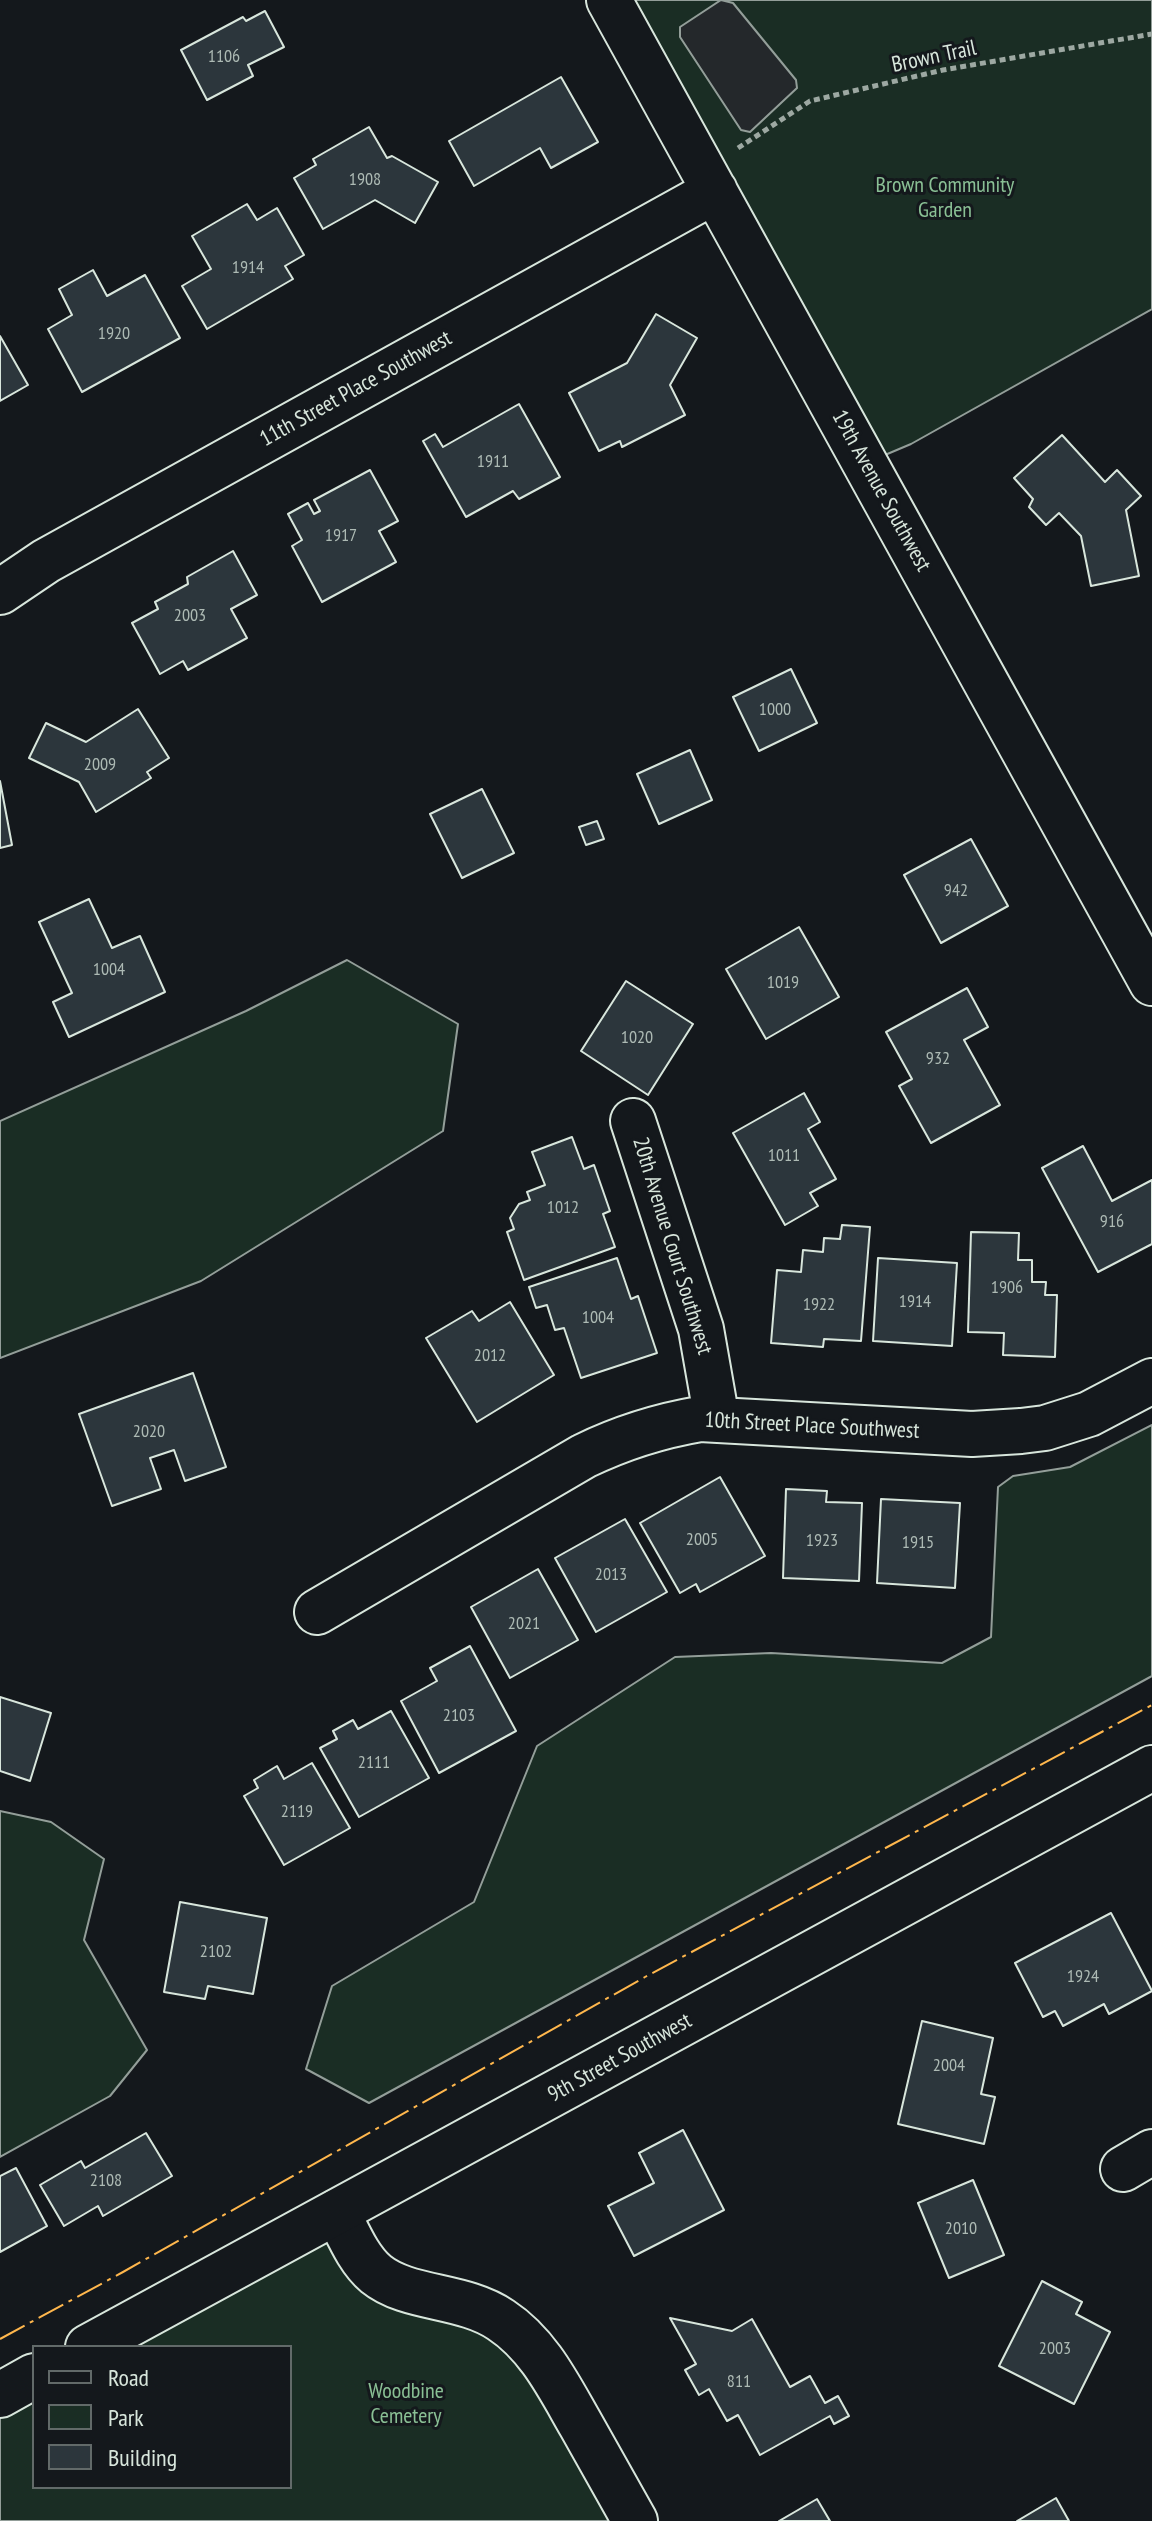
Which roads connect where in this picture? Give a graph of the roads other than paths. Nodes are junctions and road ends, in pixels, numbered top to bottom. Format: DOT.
graph roads {
  1 [pos="609,0"];
  2 [pos="715,191"];
  3 [pos="0,592"];
  4 [pos="1152,983"];
  5 [pos="633,1121"];
  6 [pos="1152,1381"];
  7 [pos="717,1420"];
  8 [pos="317,1612"];
  9 [pos="1152,1768"];
  10 [pos="337,2212"];
  11 [pos="92,2345"];
  12 [pos="32,2377"];
  13 [pos="0,2395"];
  14 [pos="635,2521"];
  1 -- 2 [label="street, 19th Avenue Southwest"];
  2 -- 3 [label="street, 11th Street Place Southwest"];
  2 -- 4 [label="street, 19th Avenue Southwest"];
  5 -- 7 [label="street, 20th Avenue Court Southwest"];
  6 -- 7 [label="street, 10th Street Place Southwest"];
  7 -- 8 [label="street, 10th Street Place Southwest"];
  9 -- 10 [label="street, 9th Street Southwest"];
  10 -- 11 [label="street, 9th Street Southwest"];
  10 -- 14 [label="street"];
  12 -- 13 [label="street"];
}
